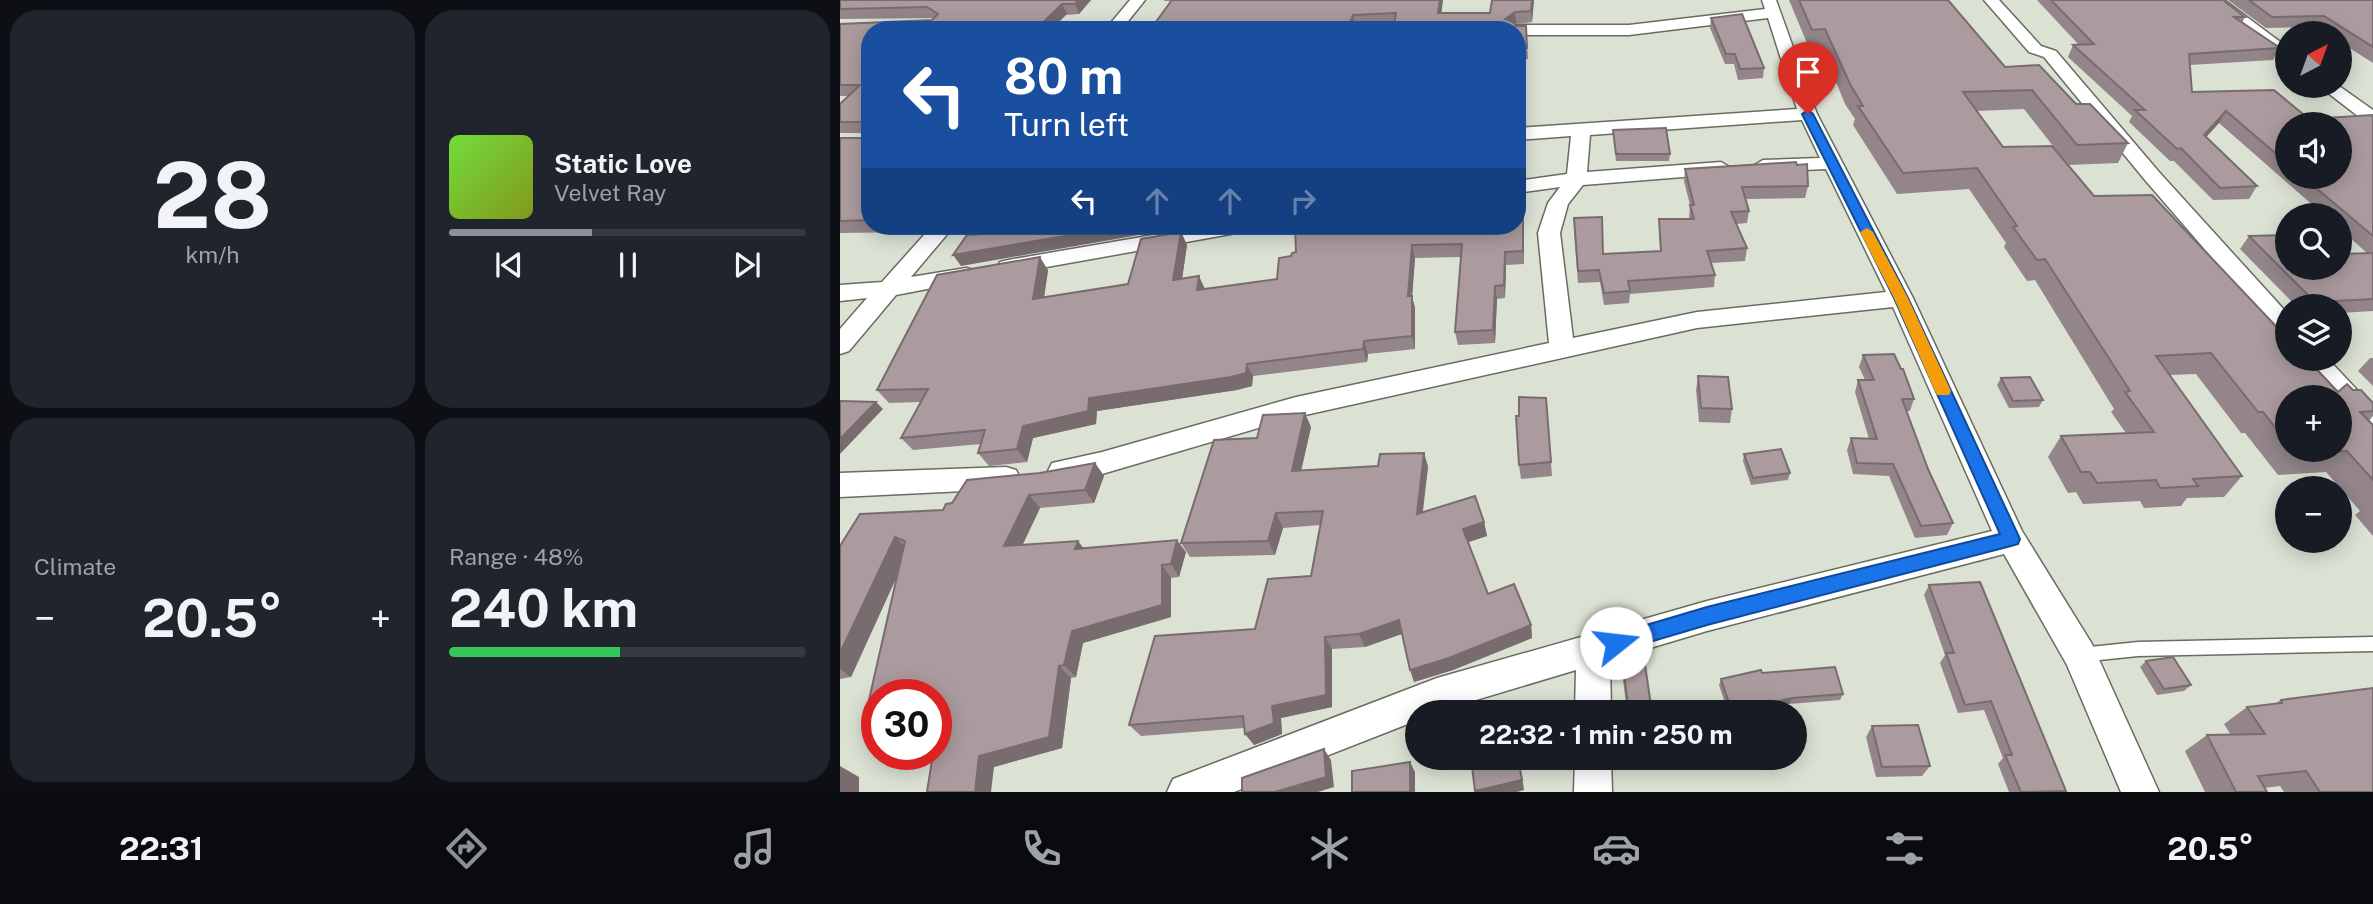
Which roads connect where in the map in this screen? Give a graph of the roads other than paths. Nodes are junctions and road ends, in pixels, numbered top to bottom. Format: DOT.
graph roads {
  1 [pos="1138,0"];
  2 [pos="1991,0"];
  3 [pos="2215,0"];
  4 [pos="1771,7"];
  5 [pos="1121,21"];
  6 [pos="1526,30"];
  7 [pos="2275,46"];
  8 [pos="2344,98"];
  9 [pos="1808,114"];
  10 [pos="2373,119"];
  11 [pos="1581,129"];
  12 [pos="1526,133"];
  13 [pos="1831,163"];
  14 [pos="1577,179"];
  15 [pos="1526,186"];
  16 [pos="935,235"];
  17 [pos="1191,235"];
  18 [pos="886,289"];
  19 [pos="840,293"];
  20 [pos="1901,298"];
  21 [pos="2275,314"];
  22 [pos="840,345"];
  23 [pos="1562,350"];
  24 [pos="2325,371"];
  25 [pos="2373,425"];
  26 [pos="840,485"];
  27 [pos="2011,539"];
  28 [pos="2373,644"];
  29 [pos="1593,650"];
  30 [pos="2080,655"];
  31 [pos="1593,700"];
  32 [pos="1593,770"];
  33 [pos="1186,792"];
  34 [pos="1593,792"];
  35 [pos="2140,792"];
  1 -- 5 [label="street"];
  2 -- 21 [label="street"];
  3 -- 7 [label="street"];
  4 -- 6 [label="street"];
  4 -- 9 [label="street"];
  8 -- 10 [label="street"];
  9 -- 11 [label="street"];
  9 -- 13 [label="street"];
  11 -- 12 [label="street"];
  11 -- 14 [label="street"];
  13 -- 14 [label="street"];
  13 -- 20 [label="street"];
  14 -- 15 [label="street"];
  14 -- 23 [label="street"];
  16 -- 18 [label="street"];
  17 -- 18 [label="street"];
  18 -- 19 [label="street"];
  18 -- 22 [label="street"];
  20 -- 23 [label="street"];
  20 -- 27 [label="street"];
  23 -- 26 [label="street"];
  24 -- 25 [label="street"];
  27 -- 29 [label="street"];
  27 -- 30 [label="street"];
  28 -- 30 [label="lane"];
  29 -- 31 [label="street"];
  29 -- 33 [label="street"];
  30 -- 35 [label="street"];
  32 -- 34 [label="street"];
}
